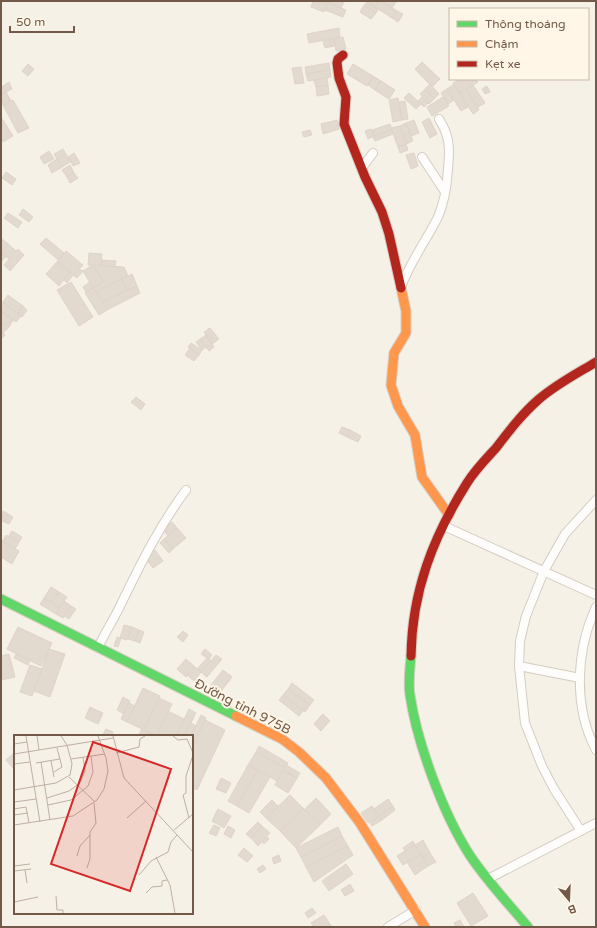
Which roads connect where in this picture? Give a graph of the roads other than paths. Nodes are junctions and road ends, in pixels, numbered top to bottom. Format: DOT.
graph roads {
  1 [pos="344,55"];
  2 [pos="439,119"];
  3 [pos="373,153"];
  4 [pos="422,157"];
  5 [pos="361,169"];
  6 [pos="446,192"];
  7 [pos="400,290"];
  8 [pos="596,362"];
  9 [pos="186,490"];
  10 [pos="596,500"];
  11 [pos="449,515"];
  12 [pos="444,526"];
  13 [pos="544,571"];
  14 [pos="596,595"];
  15 [pos="1,599"];
  16 [pos="596,607"];
  17 [pos="98,648"];
  18 [pos="519,666"];
  19 [pos="580,678"];
  20 [pos="596,750"];
  21 [pos="596,823"];
  22 [pos="582,831"];
  23 [pos="488,879"];
  24 [pos="416,910"];
  25 [pos="388,927"];
  26 [pos="425,927"];
  27 [pos="528,927"];
  1 -- 5 [label="street"];
  2 -- 6 [label="street"];
  3 -- 5 [label="street"];
  4 -- 6 [label="street"];
  5 -- 7 [label="street"];
  6 -- 7 [label="street"];
  7 -- 11 [label="street"];
  8 -- 11 [label="street"];
  9 -- 17 [label="street"];
  10 -- 13 [label="street"];
  11 -- 12 [label="street"];
  12 -- 13 [label="street"];
  12 -- 23 [label="street"];
  13 -- 14 [label="street"];
  13 -- 18 [label="street"];
  15 -- 17 [label="street, Đường tỉnh 975B"];
  16 -- 19 [label="street"];
  17 -- 24 [label="street, Đường tỉnh 975B"];
  18 -- 19 [label="street"];
  18 -- 22 [label="street"];
  19 -- 20 [label="street"];
  21 -- 22 [label="street"];
  22 -- 23 [label="street"];
  23 -- 27 [label="street"];
  24 -- 25 [label="street"];
  24 -- 26 [label="street, Đường tỉnh 975B"];
}
